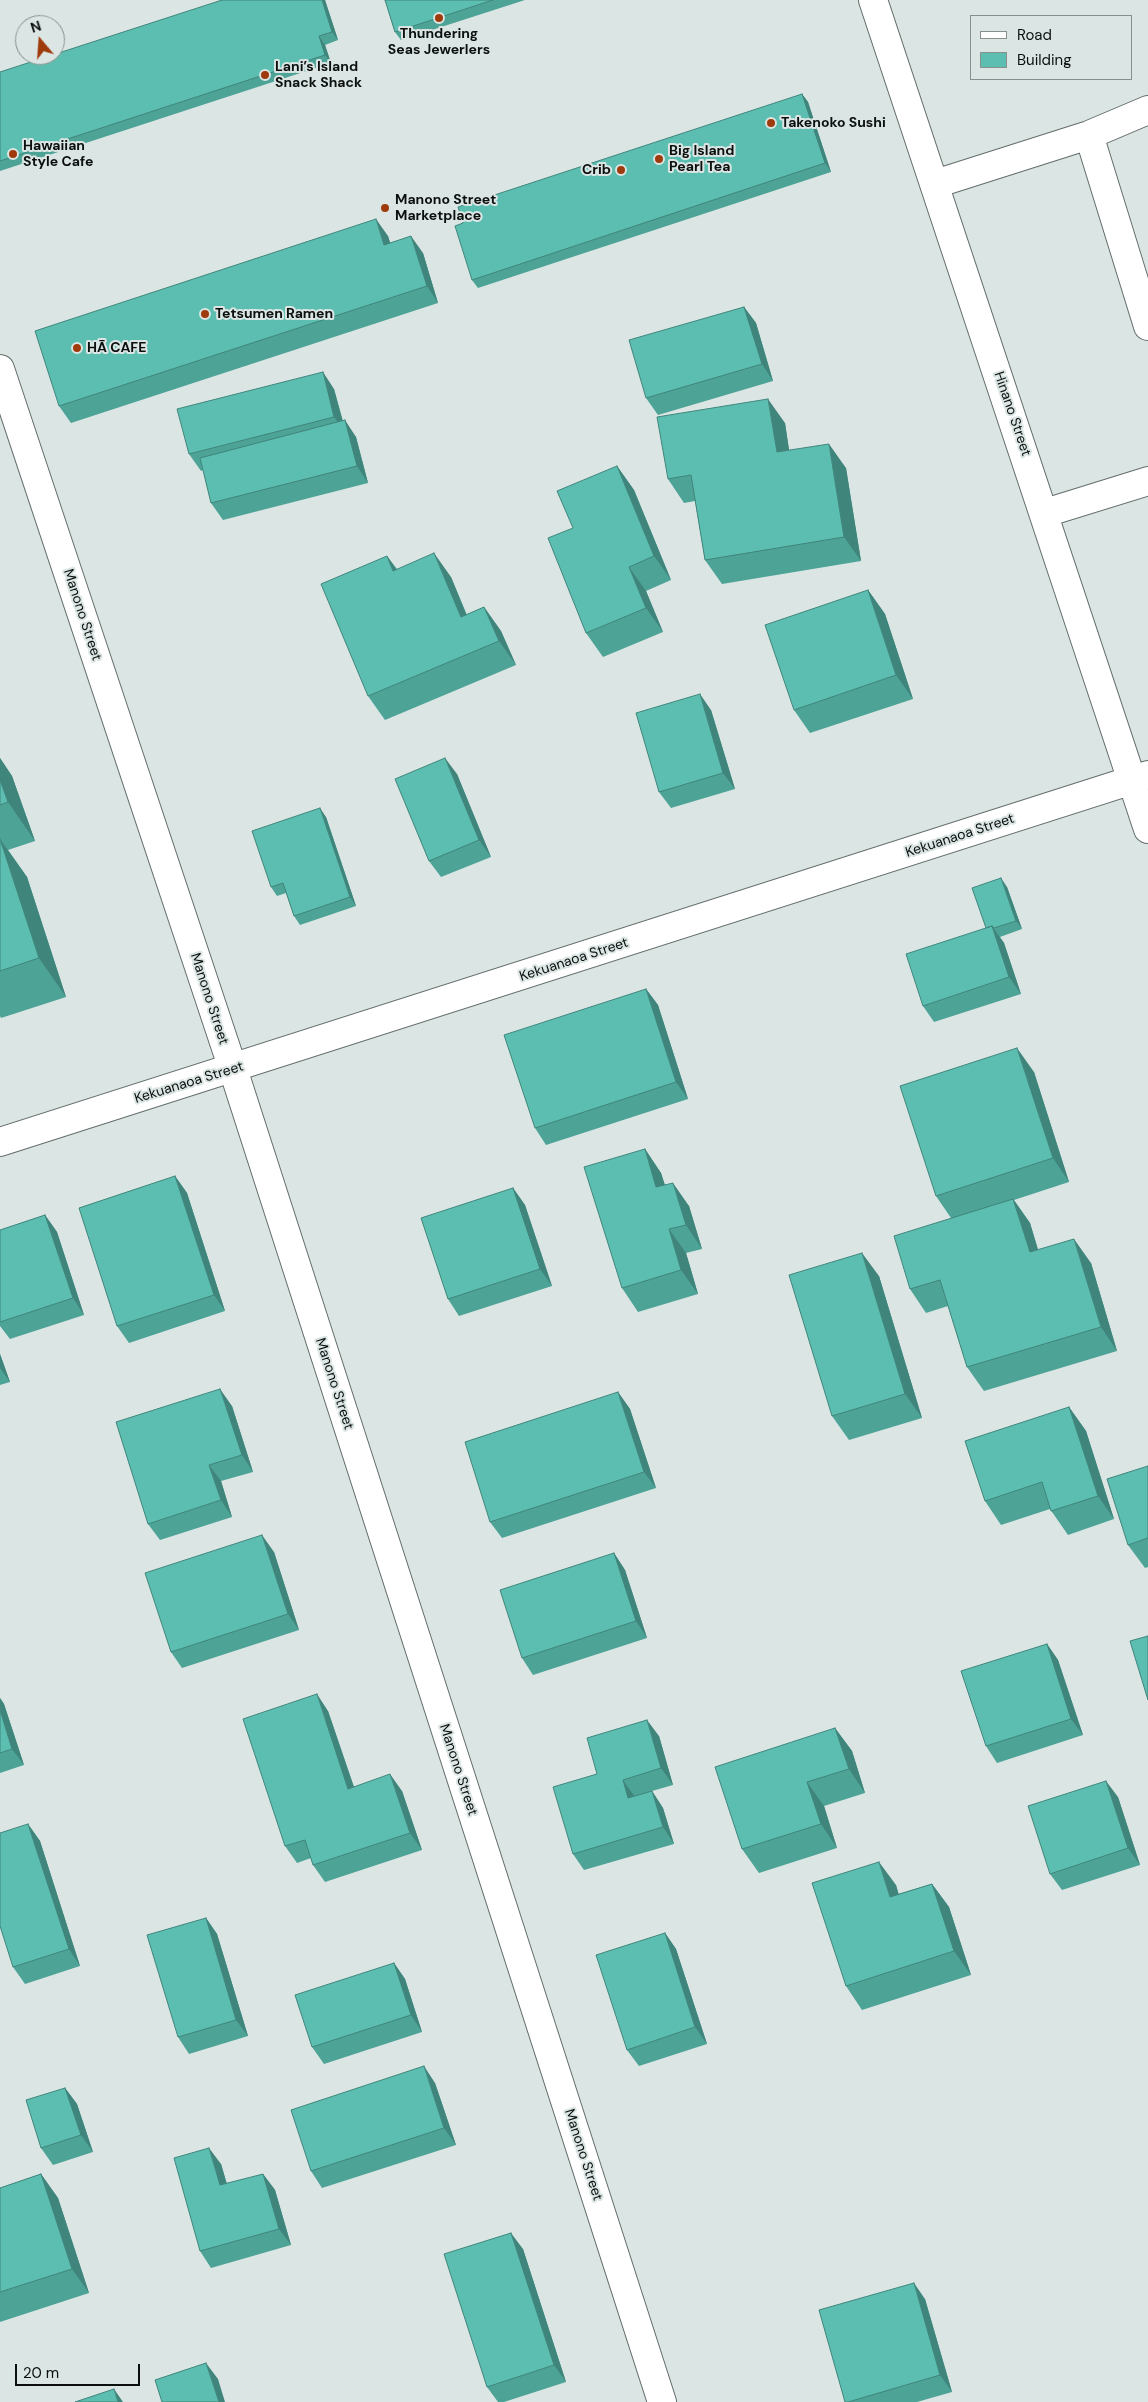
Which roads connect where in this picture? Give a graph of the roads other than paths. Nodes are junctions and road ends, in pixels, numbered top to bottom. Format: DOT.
graph roads {
  1 [pos="873,0"];
  2 [pos="1148,110"];
  3 [pos="1089,135"];
  4 [pos="934,184"];
  5 [pos="1148,326"];
  6 [pos="0,369"];
  7 [pos="1148,481"];
  8 [pos="1045,513"];
  9 [pos="1140,778"];
  10 [pos="1148,829"];
  11 [pos="233,1069"];
  12 [pos="0,1142"];
  13 [pos="662,2402"];
  1 -- 4 [label="street, Hinano Street"];
  2 -- 3 [label="street"];
  3 -- 4 [label="street"];
  3 -- 5 [label="street"];
  4 -- 8 [label="street, Hinano Street"];
  6 -- 11 [label="street, Manono Street"];
  7 -- 8 [label="street"];
  8 -- 9 [label="street, Hinano Street"];
  9 -- 10 [label="street, Hinano Street"];
  9 -- 11 [label="street, Kekuanaoa Street"];
  11 -- 12 [label="street, Kekuanaoa Street"];
  11 -- 13 [label="street, Manono Street"];
}
